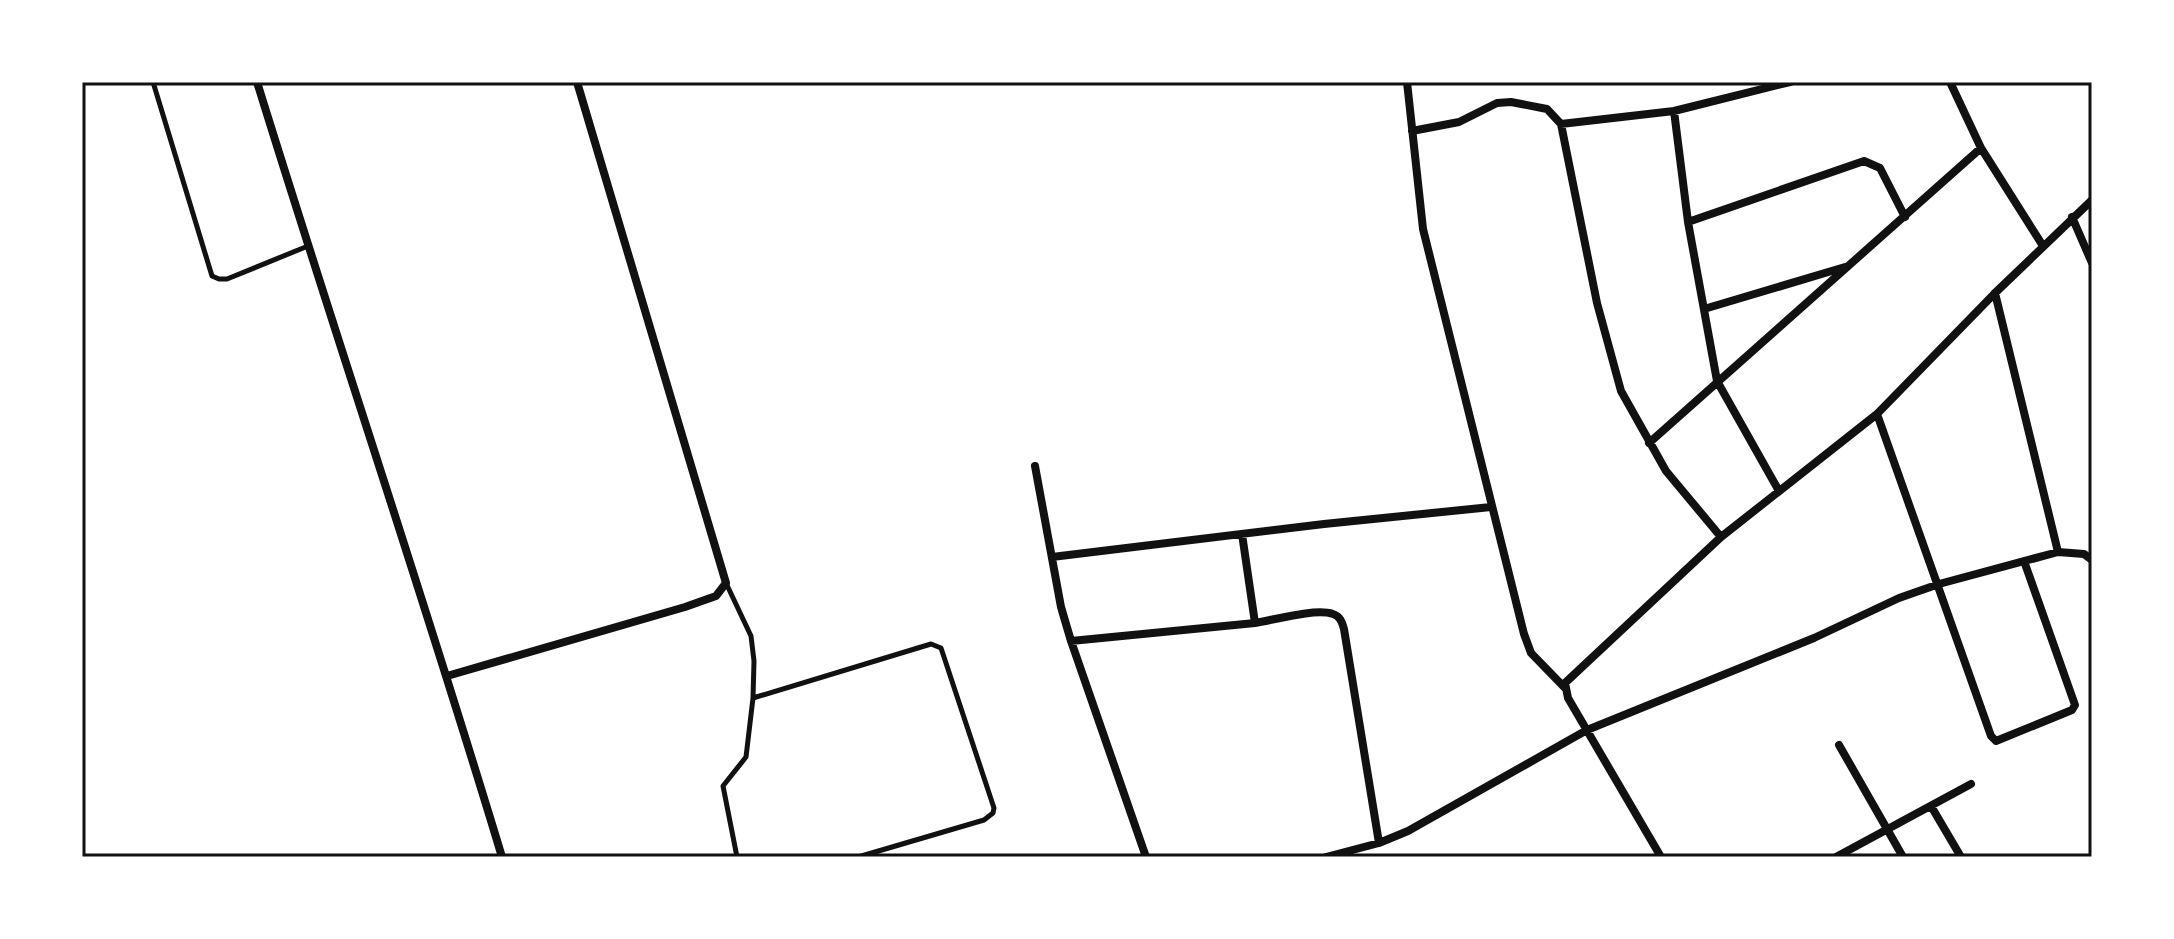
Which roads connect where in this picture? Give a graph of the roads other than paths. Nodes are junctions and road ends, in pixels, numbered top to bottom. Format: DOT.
graph roads {
  1 [pos="153,82"];
  2 [pos="257,82"];
  3 [pos="577,82"];
  4 [pos="1407,82"];
  5 [pos="1790,82"];
  6 [pos="1950,82"];
  7 [pos="1674,111"];
  8 [pos="1561,124"];
  9 [pos="1412,131"];
  10 [pos="1981,148"];
  11 [pos="2092,200"];
  12 [pos="1905,217"];
  13 [pos="2072,217"];
  14 [pos="1688,222"];
  15 [pos="308,246"];
  16 [pos="2043,246"];
  17 [pos="2092,263"];
  18 [pos="1849,266"];
  19 [pos="1995,293"];
  20 [pos="1704,309"];
  21 [pos="1717,381"];
  22 [pos="1877,414"];
  23 [pos="1649,443"];
  24 [pos="1035,466"];
  25 [pos="1779,491"];
  26 [pos="1491,507"];
  27 [pos="1242,534"];
  28 [pos="1721,537"];
  29 [pos="2058,552"];
  30 [pos="1052,557"];
  31 [pos="2092,560"];
  32 [pos="2024,561"];
  33 [pos="726,583"];
  34 [pos="1939,584"];
  35 [pos="1255,623"];
  36 [pos="1071,641"];
  37 [pos="447,676"];
  38 [pos="1565,688"];
  39 [pos="753,698"];
  40 [pos="1587,730"];
  41 [pos="1839,745"];
  42 [pos="1971,784"];
  43 [pos="1931,806"];
  44 [pos="1887,829"];
  45 [pos="1379,843"];
  46 [pos="502,857"];
  47 [pos="737,857"];
  48 [pos="858,857"];
  49 [pos="1146,857"];
  50 [pos="1326,857"];
  51 [pos="1661,857"];
  52 [pos="1836,857"];
  53 [pos="1903,857"];
  54 [pos="1961,857"];
  1 -- 15 [label="lane"];
  2 -- 15 [label="street"];
  3 -- 33 [label="street"];
  4 -- 9 [label="street"];
  5 -- 7 [label="street"];
  6 -- 10 [label="street"];
  7 -- 8 [label="street"];
  7 -- 14 [label="street"];
  8 -- 9 [label="street"];
  8 -- 23 [label="street"];
  9 -- 26 [label="street"];
  10 -- 12 [label="street"];
  10 -- 16 [label="street"];
  11 -- 13 [label="street"];
  12 -- 14 [label="street"];
  12 -- 18 [label="street"];
  13 -- 16 [label="street"];
  13 -- 17 [label="street"];
  14 -- 20 [label="street"];
  15 -- 37 [label="street"];
  16 -- 19 [label="street"];
  18 -- 20 [label="street"];
  18 -- 21 [label="street"];
  19 -- 22 [label="street"];
  19 -- 29 [label="street"];
  20 -- 21 [label="street"];
  21 -- 23 [label="street"];
  21 -- 25 [label="street"];
  22 -- 25 [label="street"];
  22 -- 34 [label="street"];
  23 -- 28 [label="street"];
  24 -- 30 [label="street"];
  25 -- 28 [label="street"];
  26 -- 27 [label="street"];
  26 -- 38 [label="street"];
  27 -- 30 [label="street"];
  27 -- 35 [label="street"];
  28 -- 38 [label="street"];
  29 -- 31 [label="street"];
  29 -- 32 [label="street"];
  30 -- 36 [label="street"];
  32 -- 34 [label="street"];
  32 -- 34 [label="street"];
  33 -- 37 [label="street"];
  33 -- 39 [label="lane"];
  34 -- 40 [label="street"];
  35 -- 36 [label="street"];
  35 -- 45 [label="street"];
  36 -- 49 [label="street"];
  37 -- 46 [label="street"];
  38 -- 40 [label="street"];
  39 -- 47 [label="lane"];
  39 -- 48 [label="lane"];
  40 -- 45 [label="street"];
  40 -- 51 [label="street"];
  41 -- 44 [label="street"];
  42 -- 43 [label="street"];
  43 -- 44 [label="street"];
  43 -- 54 [label="street"];
  44 -- 52 [label="street"];
  44 -- 53 [label="street"];
  45 -- 50 [label="street"];
}
